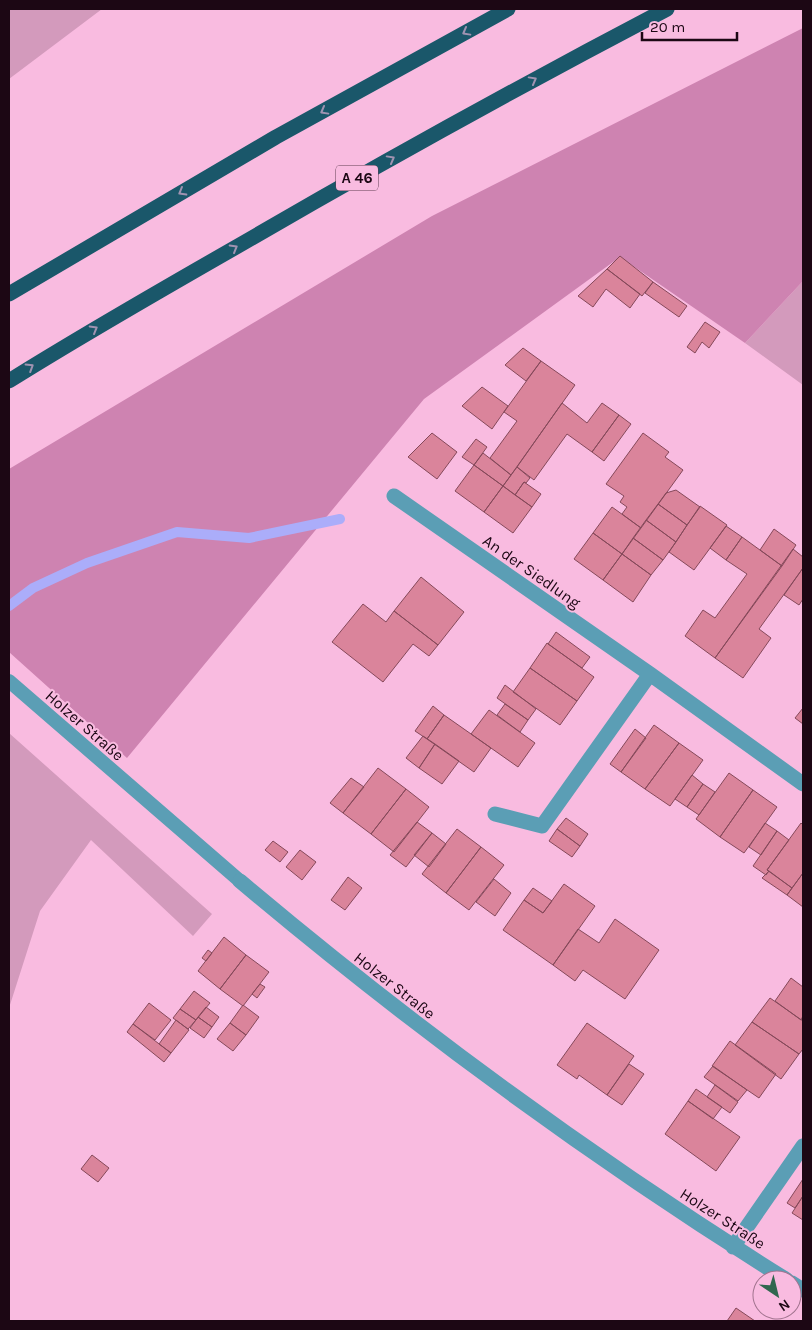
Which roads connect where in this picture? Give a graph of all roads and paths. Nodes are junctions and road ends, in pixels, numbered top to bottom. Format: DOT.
graph roads {
  1 [pos="508,9"];
  2 [pos="667,9"];
  3 [pos="9,294"];
  4 [pos="9,381"];
  5 [pos="394,496"];
  6 [pos="650,674"];
  7 [pos="9,681"];
  8 [pos="803,784"];
  9 [pos="496,814"];
  10 [pos="240,881"];
  11 [pos="803,1146"];
  12 [pos="733,1247"];
  13 [pos="771,1270"];
  1 -- 3 [label="highway, one-way"];
  4 -- 2 [label="highway, A 46, one-way"];
  5 -- 6 [label="street, An der Siedlung"];
  6 -- 8 [label="street, An der Siedlung"];
  6 -- 9 [label="street"];
  7 -- 10 [label="lane, Holzer Straße"];
  10 -- 12 [label="street, Holzer Straße"];
  11 -- 12 [label="street"];
  12 -- 13 [label="street, Holzer Straße"];
}
